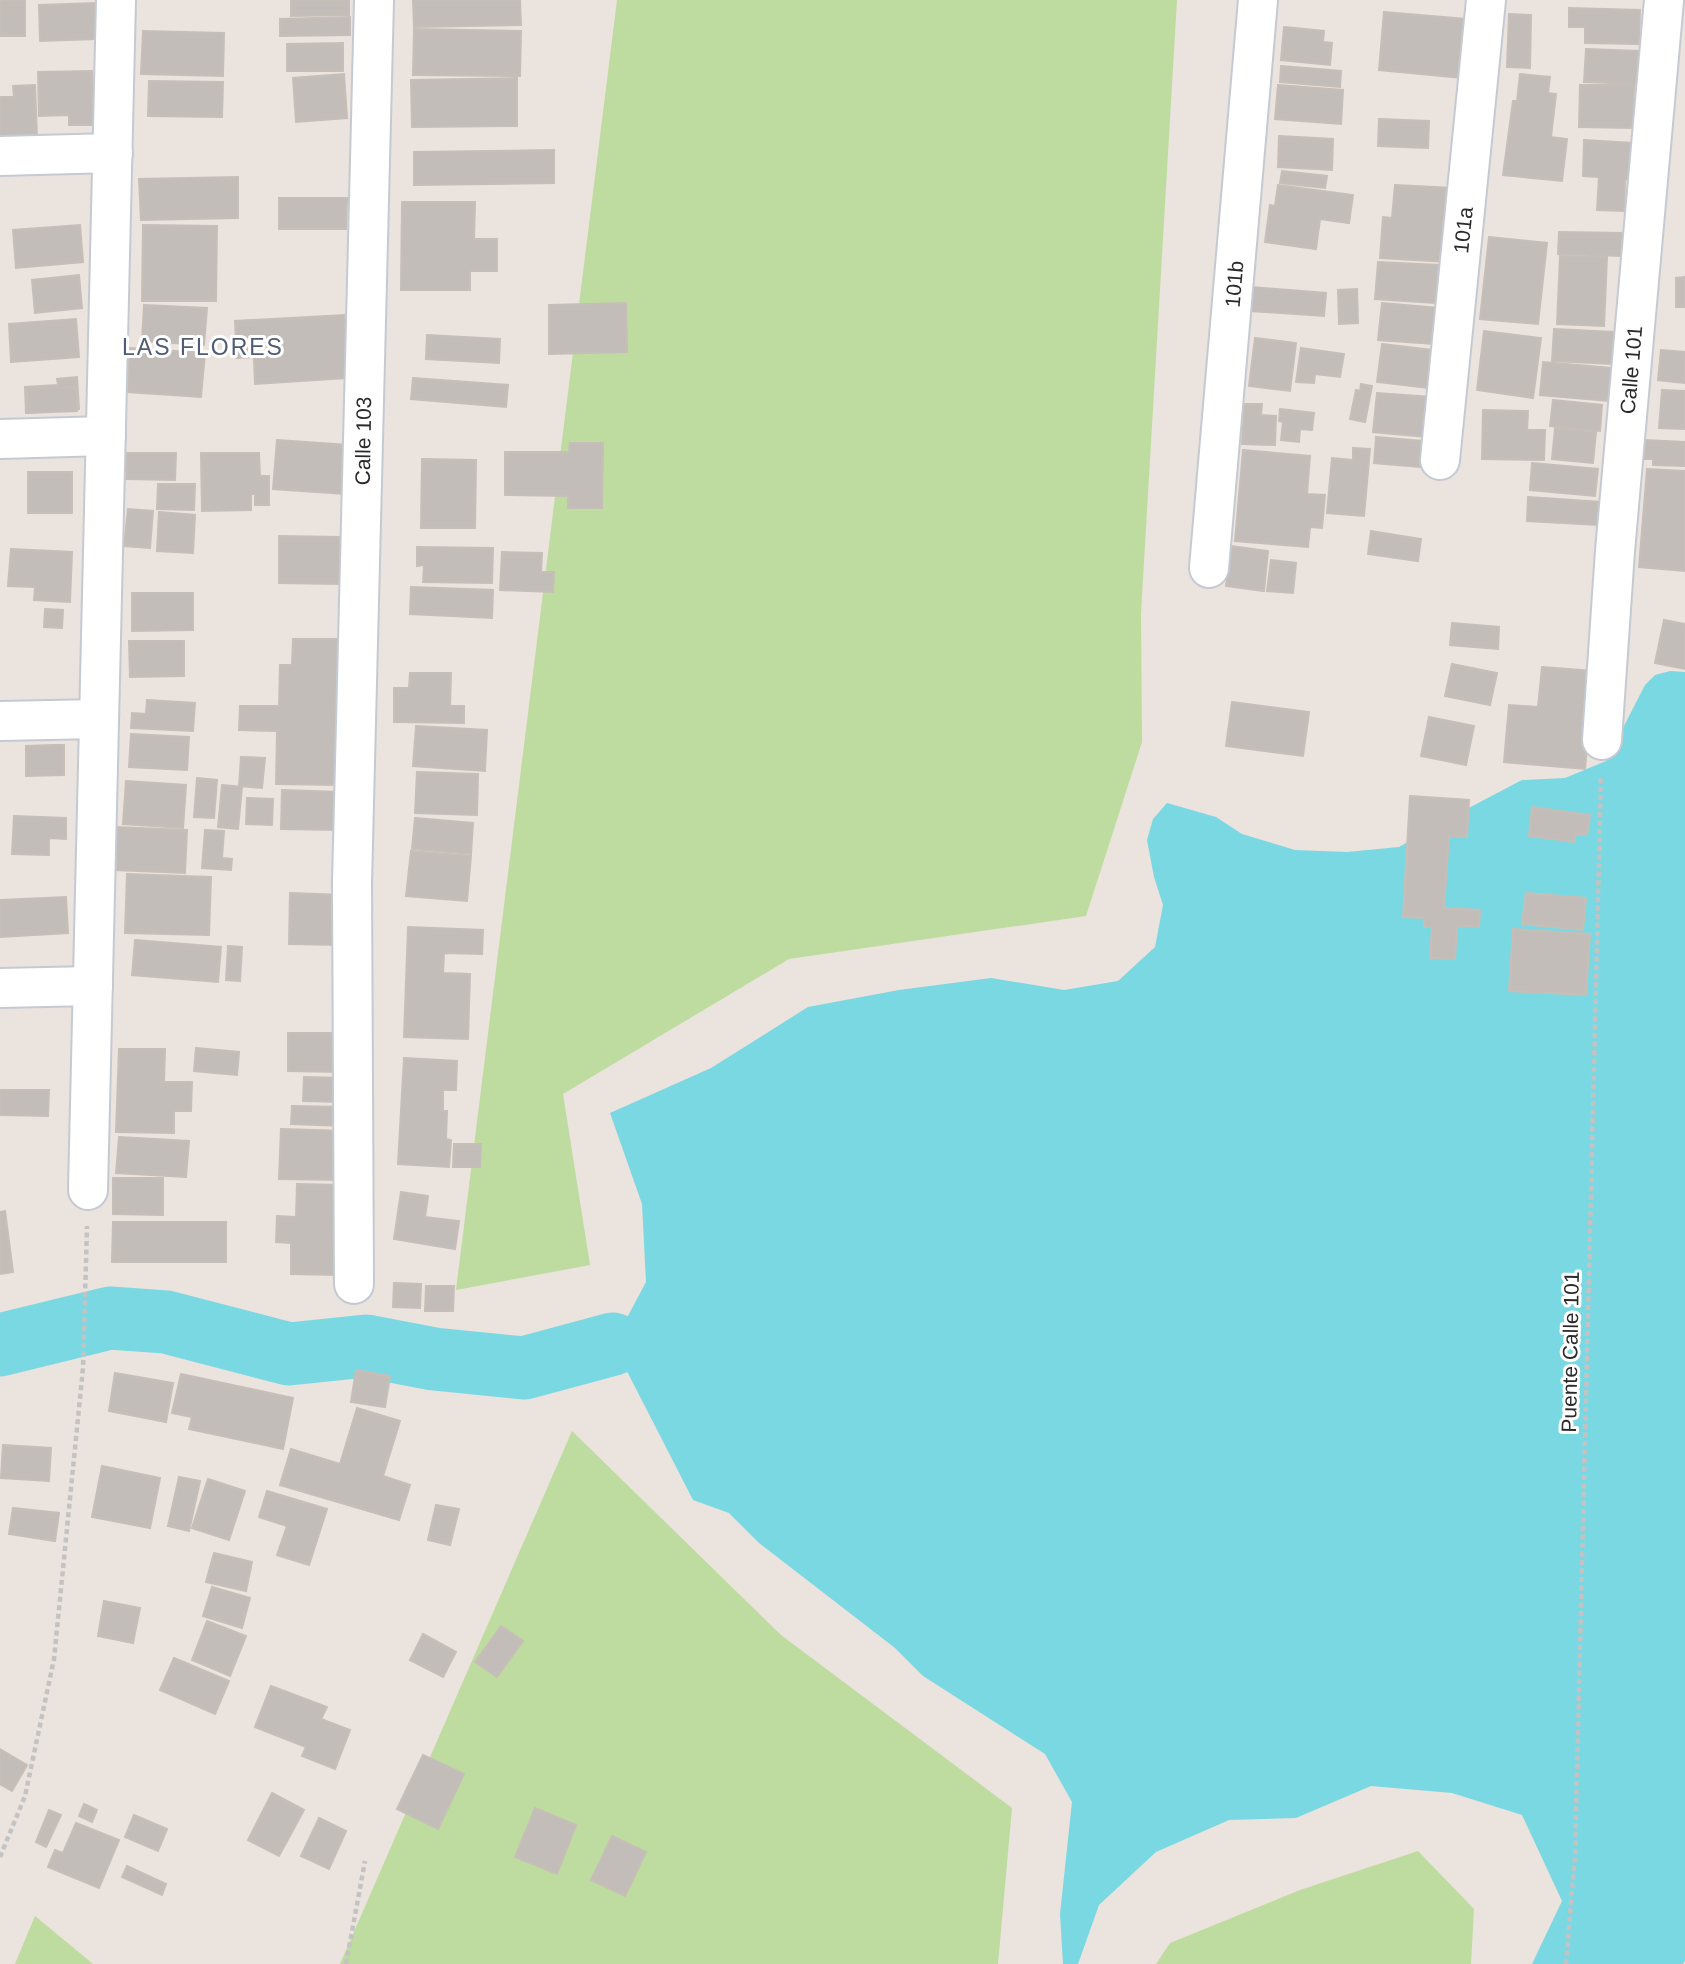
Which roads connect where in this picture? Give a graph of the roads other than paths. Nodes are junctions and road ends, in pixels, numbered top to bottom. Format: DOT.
graph roads {
  1 [pos="116,0"];
  2 [pos="374,0"];
  3 [pos="1258,0"];
  4 [pos="1486,0"];
  5 [pos="1664,0"];
  6 [pos="113,153"];
  7 [pos="0,156"];
  8 [pos="106,436"];
  9 [pos="0,439"];
  10 [pos="1440,460"];
  11 [pos="1209,568"];
  12 [pos="99,719"];
  13 [pos="0,720"];
  14 [pos="1602,740"];
  15 [pos="93,986"];
  16 [pos="0,988"];
  17 [pos="88,1190"];
  18 [pos="354,1284"];
  1 -- 6 [label="street"];
  2 -- 18 [label="street, Calle 103"];
  3 -- 11 [label="street, 101b"];
  4 -- 10 [label="street, 101a"];
  5 -- 14 [label="street, Calle 101"];
  6 -- 7 [label="street"];
  6 -- 8 [label="street"];
  8 -- 9 [label="street"];
  8 -- 12 [label="street"];
  12 -- 13 [label="street"];
  12 -- 15 [label="street"];
  15 -- 16 [label="street"];
  15 -- 17 [label="street"];
}
